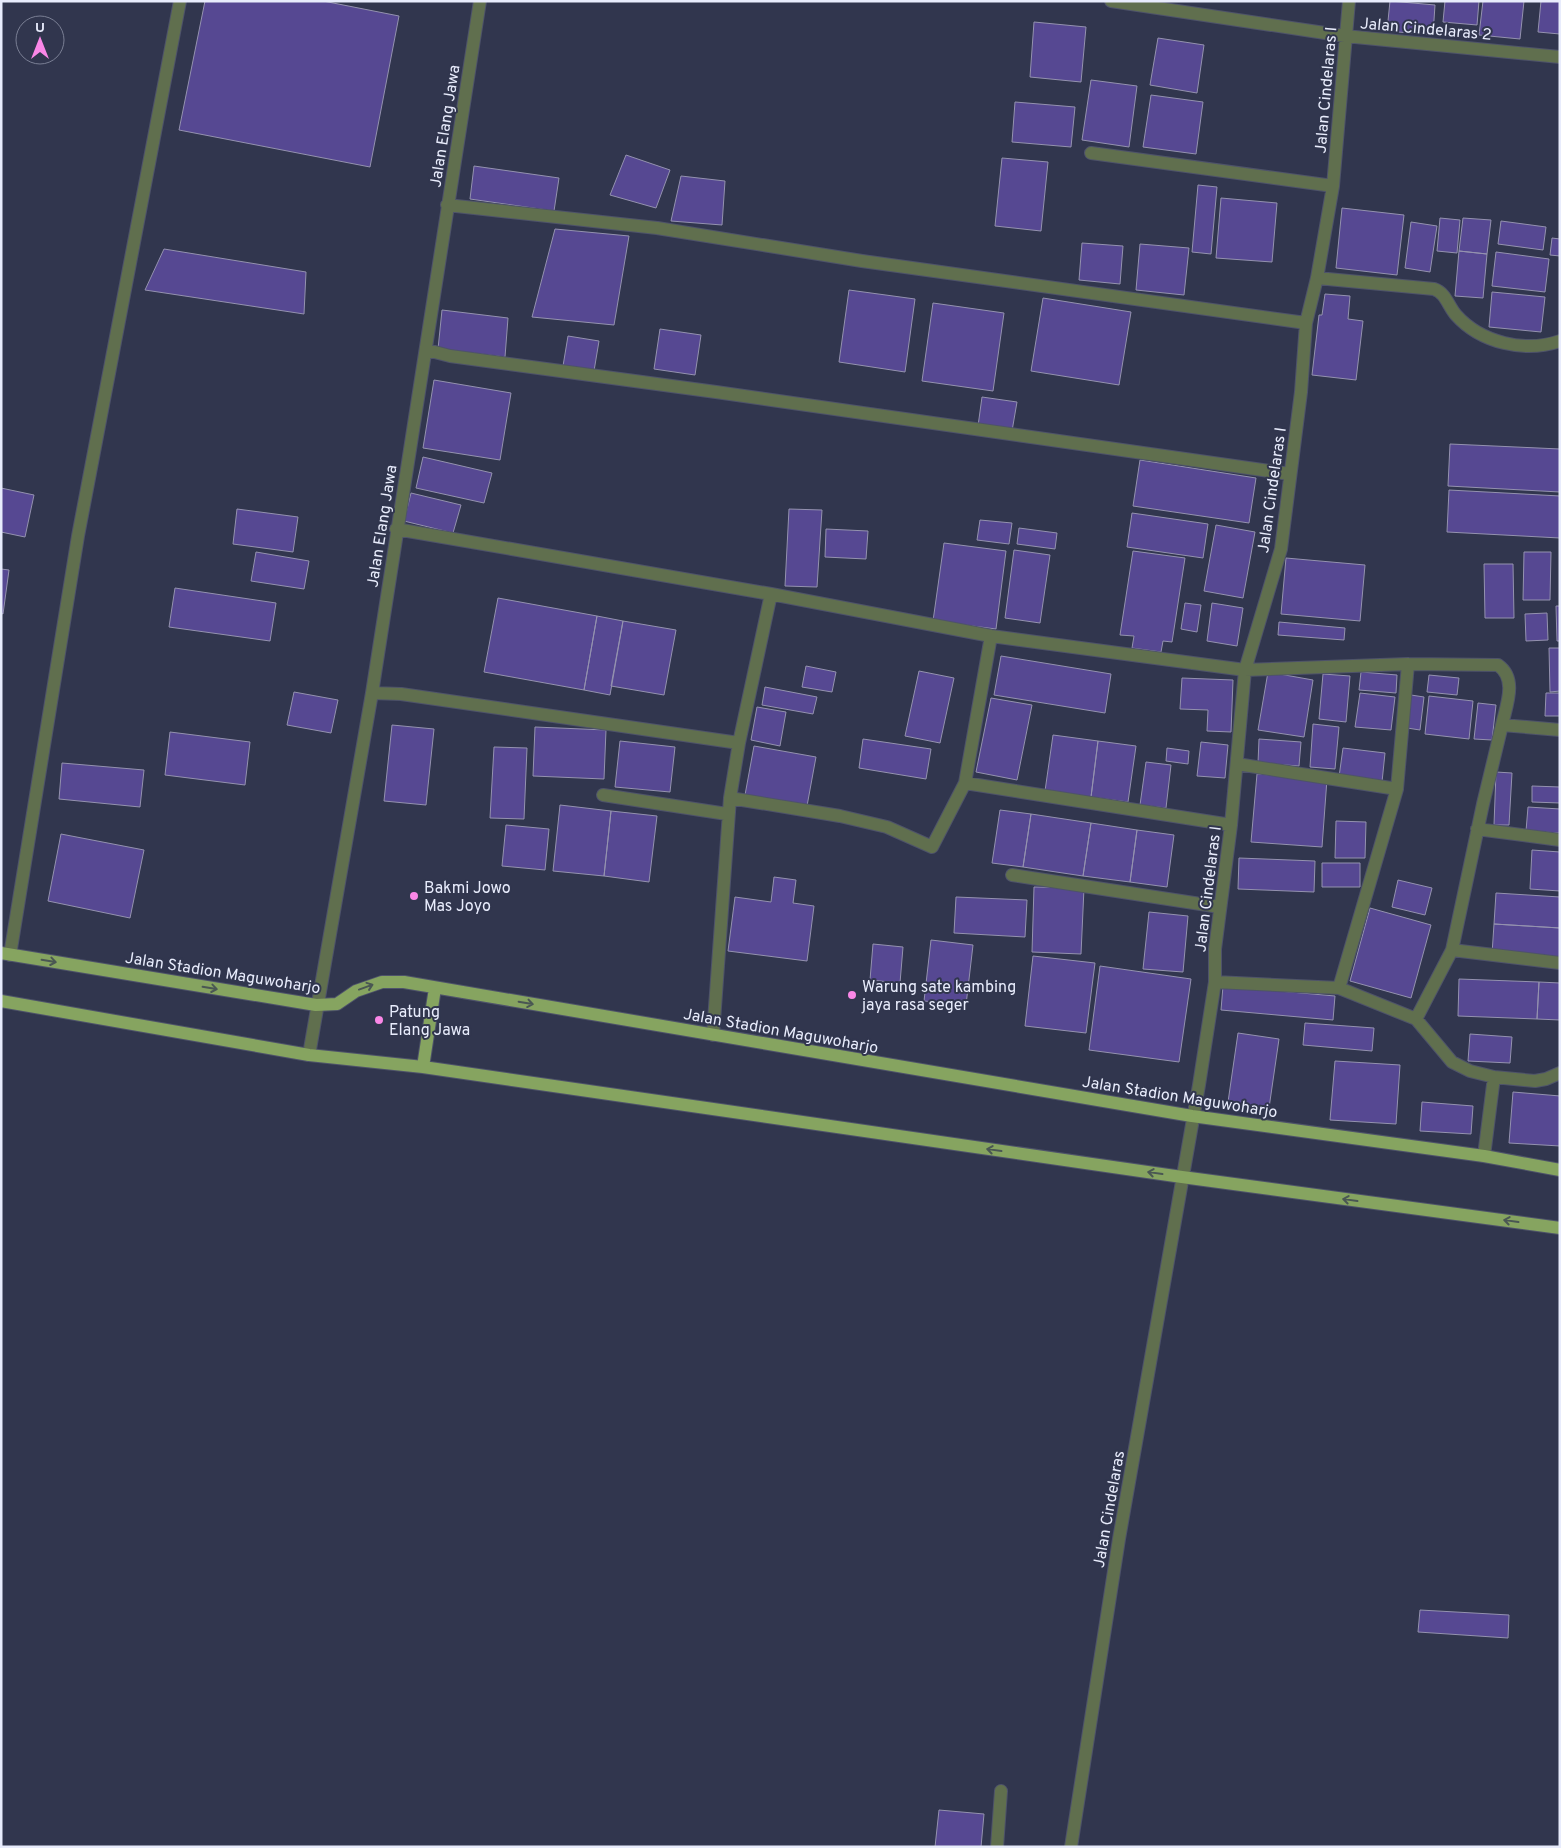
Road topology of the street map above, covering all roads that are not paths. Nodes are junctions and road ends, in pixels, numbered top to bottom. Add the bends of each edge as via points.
1 (180, 1) edge
2 (480, 1) edge
3 (1111, 1) edge
4 (1350, 1) edge
5 (1345, 36) junction
6 (1560, 57) edge
7 (1091, 153) dead end
8 (1333, 186) junction
9 (447, 205) junction
10 (1317, 278) junction
11 (1306, 323) junction
12 (1560, 341) edge
13 (427, 350) junction
14 (1290, 474) junction
15 (396, 529) junction
16 (771, 594) junction
17 (992, 636) junction
18 (1408, 664) junction
19 (1245, 670) junction
20 (372, 693) junction
21 (1502, 725) junction
22 (1560, 730) edge
23 (739, 743) junction
24 (1236, 764) junction
25 (965, 783) junction
26 (1397, 789) junction
27 (603, 795) dead end
28 (730, 798) junction
29 (727, 814) junction
30 (1231, 825) junction
31 (1477, 829) junction
32 (1560, 840) edge
33 (1012, 875) dead end
34 (1220, 907) junction
35 (1452, 950) junction
36 (5, 954) edge
37 (1560, 963) edge
38 (1215, 982) junction
39 (436, 988) junction
40 (1340, 988) junction
41 (1, 1001) edge
42 (316, 1005) junction
43 (1416, 1019) junction
44 (713, 1035) junction
45 (309, 1055) junction
46 (424, 1067) junction
47 (1560, 1073) edge
48 (1494, 1077) junction
49 (1192, 1116) junction
50 (1484, 1156) junction
51 (1560, 1170) edge
52 (1182, 1177) junction
53 (1560, 1228) edge
54 (1001, 1791) dead end
55 (997, 1847) edge
56 (1071, 1847) edge

1 - 36 street via 78,536
2 - 9 street, Jalan Elang Jawa
3 - 5 street, Jalan Cindelaras 2
4 - 5 street, Jalan Cindelaras I
5 - 6 street, Jalan Cindelaras 2
5 - 8 street, Jalan Cindelaras I
7 - 8 street
8 - 10 street, Jalan Cindelaras I
9 - 11 street via 656,228 862,261
9 - 13 street, Jalan Elang Jawa
10 - 11 street, Jalan Cindelaras I
10 - 12 street via 1434,289 1440,291 1455,314 1480,334 1512,344 1547,345
11 - 14 street, Jalan Cindelaras I
13 - 14 street via 450,356
13 - 15 street, Jalan Elang Jawa
14 - 19 street, Jalan Cindelaras I via 1281,549
15 - 16 street
15 - 20 street, Jalan Elang Jawa
16 - 17 street
16 - 23 street
17 - 19 street
17 - 25 street
18 - 19 street
18 - 21 street via 1498,665 1504,670 1509,685
18 - 26 street
19 - 24 street, Jalan Cindelaras I
20 - 23 street via 401,694
20 - 42 street, Jalan Elang Jawa
21 - 22 street
21 - 31 street
23 - 28 street
24 - 26 street
24 - 30 street, Jalan Cindelaras I
25 - 28 street via 932,847 888,827
25 - 30 street
26 - 40 street
27 - 29 street
28 - 29 street
29 - 44 street
30 - 34 street, Jalan Cindelaras I
31 - 32 street
31 - 35 street
33 - 34 street
34 - 38 street, Jalan Cindelaras I
35 - 37 street
35 - 43 street
36 -> 42 main road, Jalan Stadion Maguwoharjo
38 - 40 street
38 - 49 street, Jalan Cindelaras I via 1200,1085
42 -> 39 main road, Jalan Stadion Maguwoharjo via 337,1004 356,991 382,982
39 -> 44 main road, Jalan Stadion Maguwoharjo
39 - 46 main road
40 - 43 street
41 - 45 main road
42 - 45 street, Jalan Elang Jawa
43 - 48 street via 1452,1062
44 - 49 main road, Jalan Stadion Maguwoharjo
45 - 46 main road
52 -> 46 main road
47 - 48 street via 1535,1081
48 - 50 street
49 - 50 main road, Jalan Stadion Maguwoharjo
49 - 52 street, Jalan Cindelaras
50 - 51 main road, Jalan Stadion Maguwoharjo
53 -> 52 main road
52 - 56 street, Jalan Cindelaras via 1119,1539
54 - 55 street

